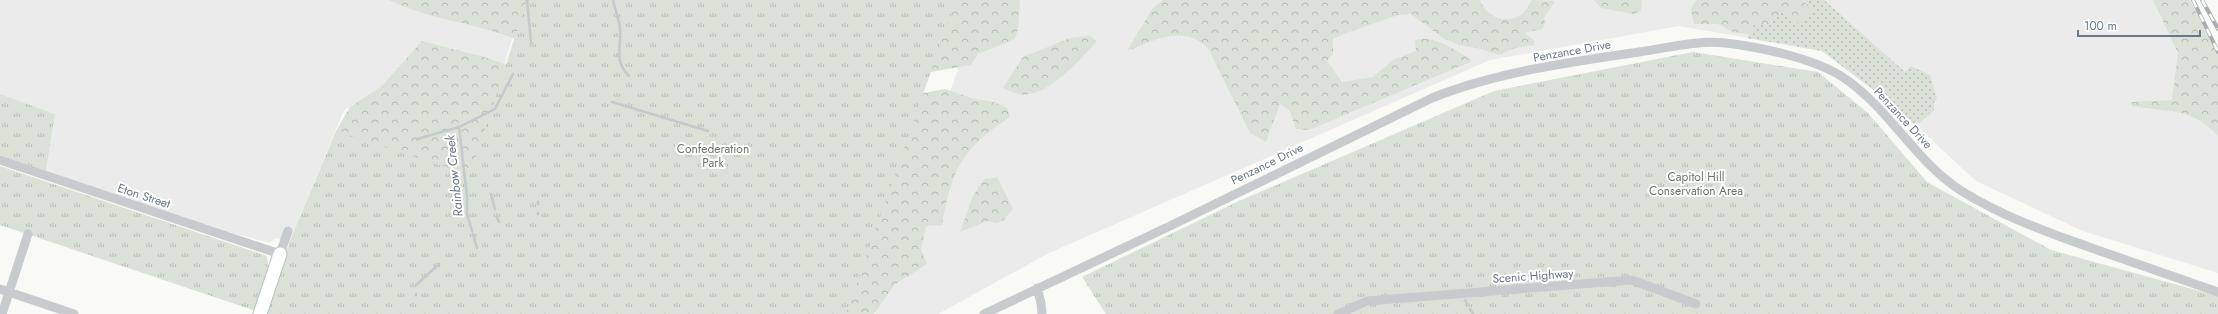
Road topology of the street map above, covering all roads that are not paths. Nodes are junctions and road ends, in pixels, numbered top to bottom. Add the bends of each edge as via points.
1 (0, 160) edge
2 (288, 232) dead end
3 (28, 234) dead end
4 (280, 254) junction
5 (1037, 288) junction
6 (0, 289) edge
7 (9, 292) junction
8 (2218, 292) edge
9 (1696, 304) dead end
10 (2, 314) edge
11 (74, 314) edge
12 (260, 314) edge
13 (984, 314) edge
14 (1042, 314) edge
15 (1338, 314) edge

1 - 4 street, Eton Street
2 - 4 street
3 - 7 street
4 - 12 street
5 - 8 street, Penzance Drive via 1464,85 1584,60 1697,43 1724,43 1802,59 1825,68 1856,86 1940,175 1979,200 2036,226
5 - 13 street, Penzance Drive
5 - 14 street
6 - 7 street
7 - 10 street
7 - 11 street
9 - 15 street, Scenic Highway via 1632,280 1367,301

